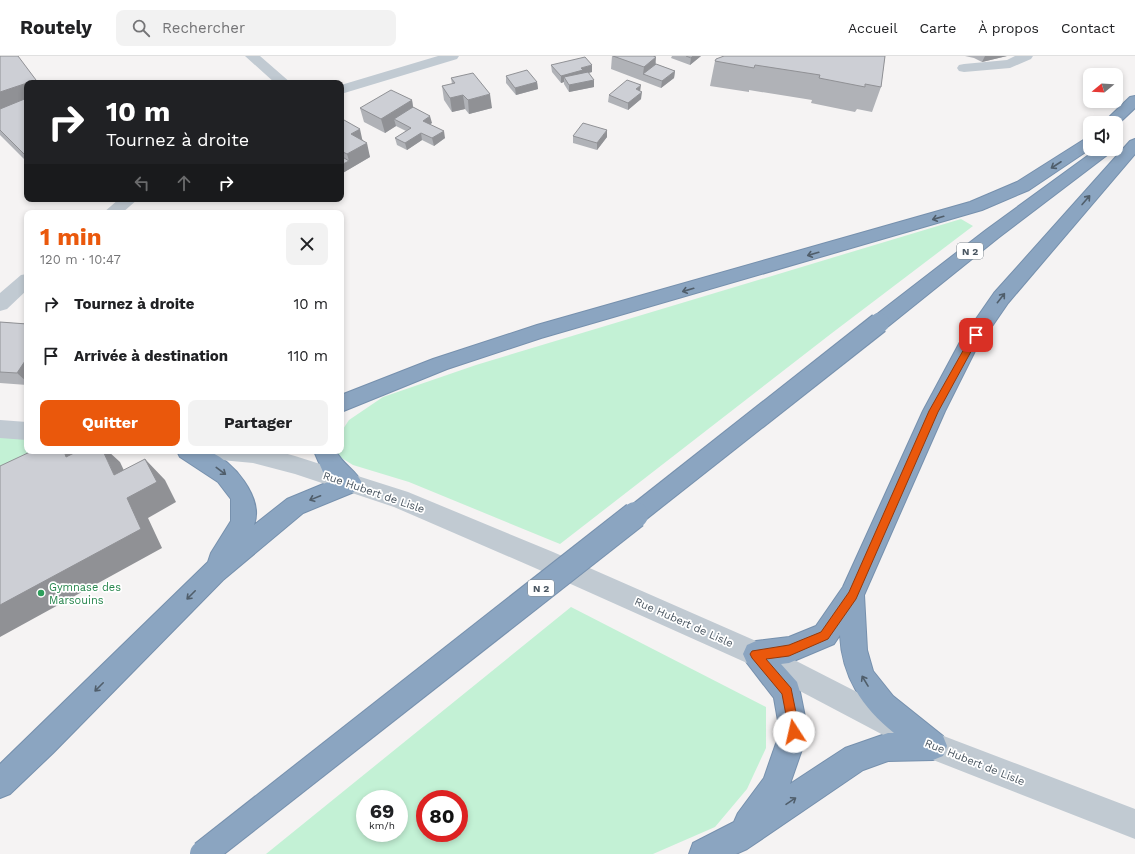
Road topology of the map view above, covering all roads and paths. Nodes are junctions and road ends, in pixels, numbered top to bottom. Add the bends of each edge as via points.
1 (252, 56) edge
2 (452, 56) edge
3 (1026, 56) edge
4 (964, 68) dead end
5 (280, 80) edge
6 (344, 89) edge
7 (1135, 100) edge
8 (1118, 116) edge
9 (1135, 129) edge
10 (1123, 137) edge
11 (1135, 144) edge
12 (1083, 147) edge
13 (1083, 152) edge
14 (1097, 156) edge
15 (1063, 181) junction
16 (126, 202) edge
17 (115, 210) edge
18 (24, 283) edge
19 (0, 304) edge
20 (344, 404) edge
21 (0, 429) edge
22 (24, 431) edge
23 (193, 454) edge
24 (252, 454) edge
25 (326, 454) edge
26 (351, 483) junction
27 (214, 572) junction
28 (852, 595) junction
29 (756, 654) junction
30 (933, 746) junction
31 (0, 784) edge
32 (1135, 824) edge
33 (736, 838) junction
34 (203, 854) edge
35 (704, 854) edge

1 - 5 street
2 - 6 street
3 - 4 street via 1010,64
7 - 8 highway
9 - 10 highway
28 -> 11 highway via 934,411 967,347 1001,298
12 -> 20 highway via 1023,186 976,206 537,332 440,364
13 - 15 highway
14 - 15 highway, N 2
15 - 34 highway, N 2, bridge via 992,234
16 - 17 street
18 - 19 street
21 - 22 street
23 -> 27 highway via 226,475 242,496 243,523
24 - 26 street, Rue Hubert de Lisle
25 - 26 highway via 332,465
26 -> 27 highway via 296,506
26 - 29 street, Rue Hubert de Lisle via 400,499 501,541
27 -> 31 highway
28 - 29 highway via 825,635 789,650
30 -> 28 highway via 878,701 862,678 854,652
29 - 30 street, Rue Hubert de Lisle
29 - 33 highway via 787,692 794,732 775,787
30 - 32 street, Rue Hubert de Lisle
33 -> 30 highway via 855,758 888,747
33 - 35 highway

